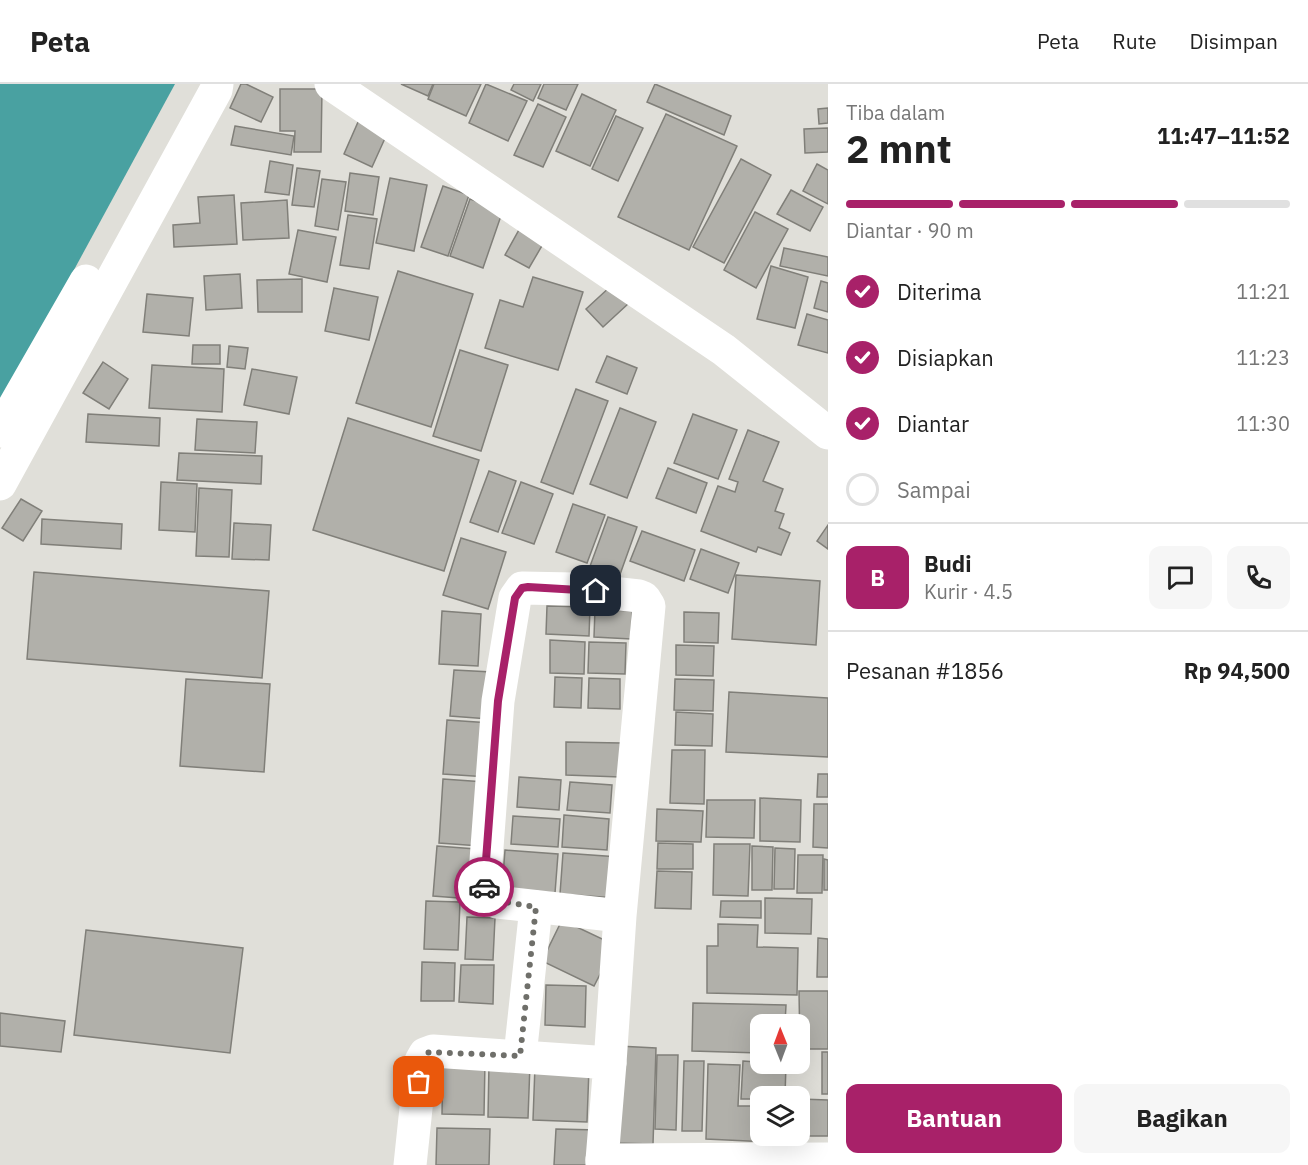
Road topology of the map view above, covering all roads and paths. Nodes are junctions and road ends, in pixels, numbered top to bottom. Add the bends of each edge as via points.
1 (199, 84) edge
2 (217, 84) edge
3 (331, 84) edge
4 (0, 431) edge
5 (828, 434) edge
6 (0, 484) edge
7 (536, 907) junction
8 (620, 916) junction
9 (520, 1056) junction
10 (610, 1063) junction
11 (828, 1159) edge
12 (602, 1163) edge
13 (410, 1165) edge

1 - 4 street
2 - 6 street
3 - 5 street via 724,350
7 - 8 street
7 - 8 street via 492,900 484,887 498,701 515,598 522,588 528,587 574,589 639,596 647,602 649,614
7 - 9 street
8 - 10 street
9 - 10 street
9 - 13 street via 433,1051 425,1054 421,1061
10 - 12 street
11 - 12 street

